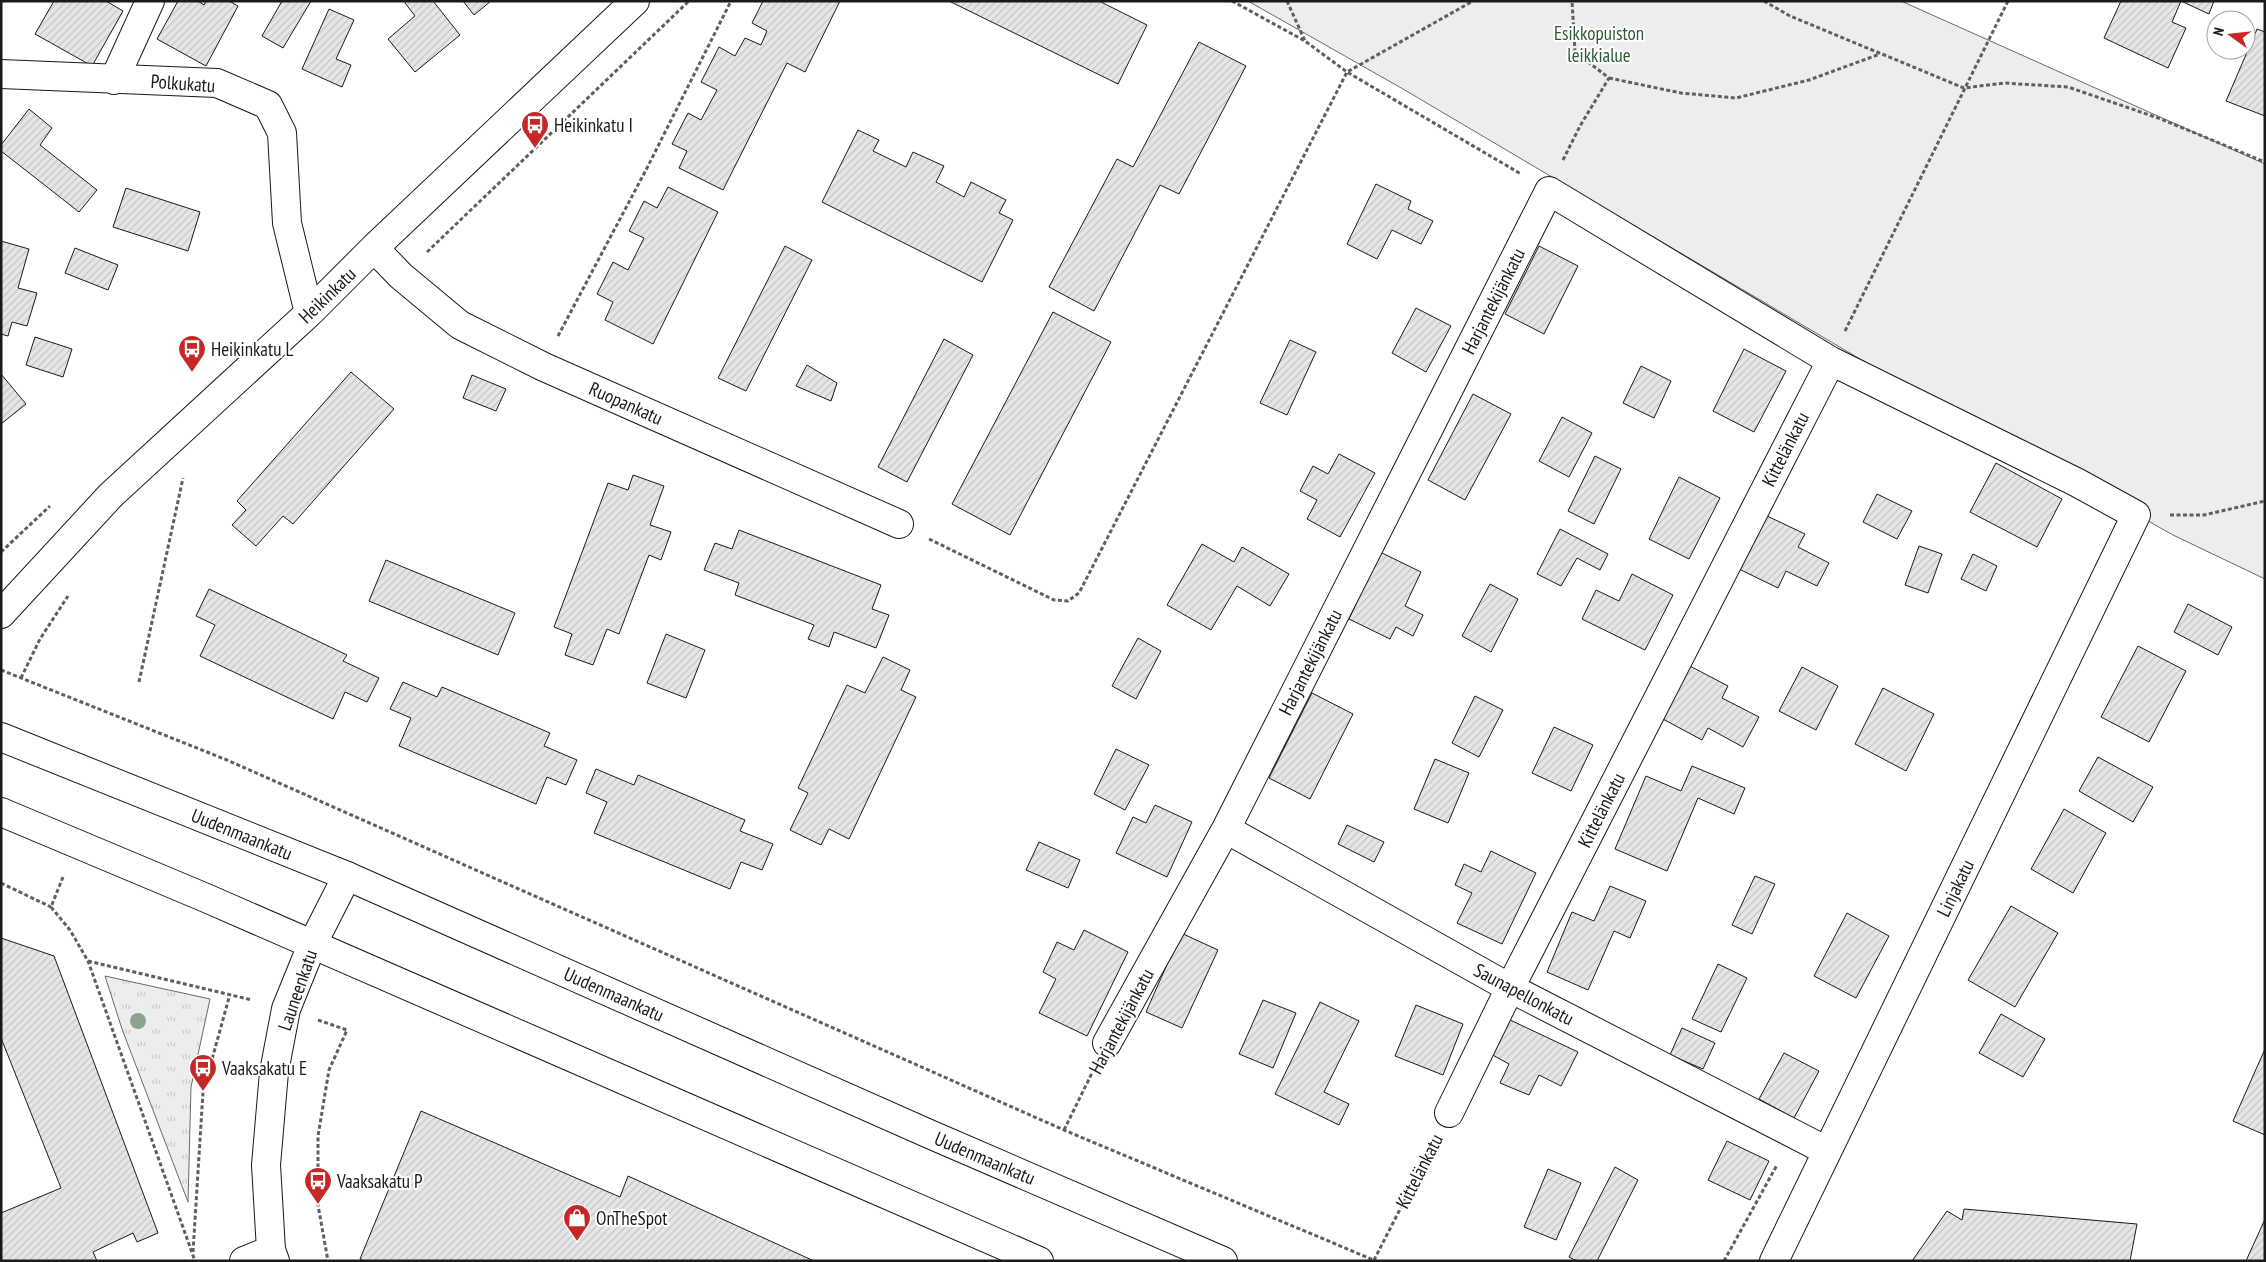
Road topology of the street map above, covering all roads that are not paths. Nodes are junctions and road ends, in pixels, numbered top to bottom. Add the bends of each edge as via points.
1 (150, 1) edge
2 (635, 1) edge
3 (1, 74) edge
4 (114, 80) junction
5 (374, 248) junction
6 (309, 313) junction
7 (1831, 360) junction
8 (899, 524) road end
9 (1, 614) edge
10 (1, 737) edge
11 (1, 812) edge
12 (1226, 829) junction
13 (347, 876) junction
14 (312, 945) junction
15 (1510, 988) junction
16 (1107, 1043) road end
17 (1449, 1113) road end
18 (1827, 1151) junction
19 (273, 1255) edge
20 (244, 1261) edge
21 (1039, 1261) edge
22 (1224, 1261) edge
23 (1774, 1261) edge

1 - 4 street
2 - 5 street, Heikinkatu
3 - 4 street, Polkukatu via 86,76
4 - 6 street, Polkukatu via 217,83 268,105 282,133 287,223
5 - 6 street, Heikinkatu
5 - 8 street, Ruopankatu via 401,276 460,325 544,367
6 - 9 street, Heikinkatu via 111,495
7 - 12 street, Harjantekijänkatu via 1549,190
7 - 15 street, Kittelänkatu
7 - 18 street, Linjakatu via 2136,515
10 - 13 street, Uudenmaankatu
11 - 14 street
12 - 15 street, Saunapellonkatu
12 - 16 street, Harjantekijänkatu
13 - 14 street, Launeenkatu
13 - 22 street, Uudenmaankatu
14 - 19 street, Launeenkatu via 286,1009 274,1072 266,1165
14 - 21 street
15 - 17 street, Kittelänkatu
15 - 18 street, Saunapellonkatu
18 - 23 street, Linjakatu
19 - 20 street

